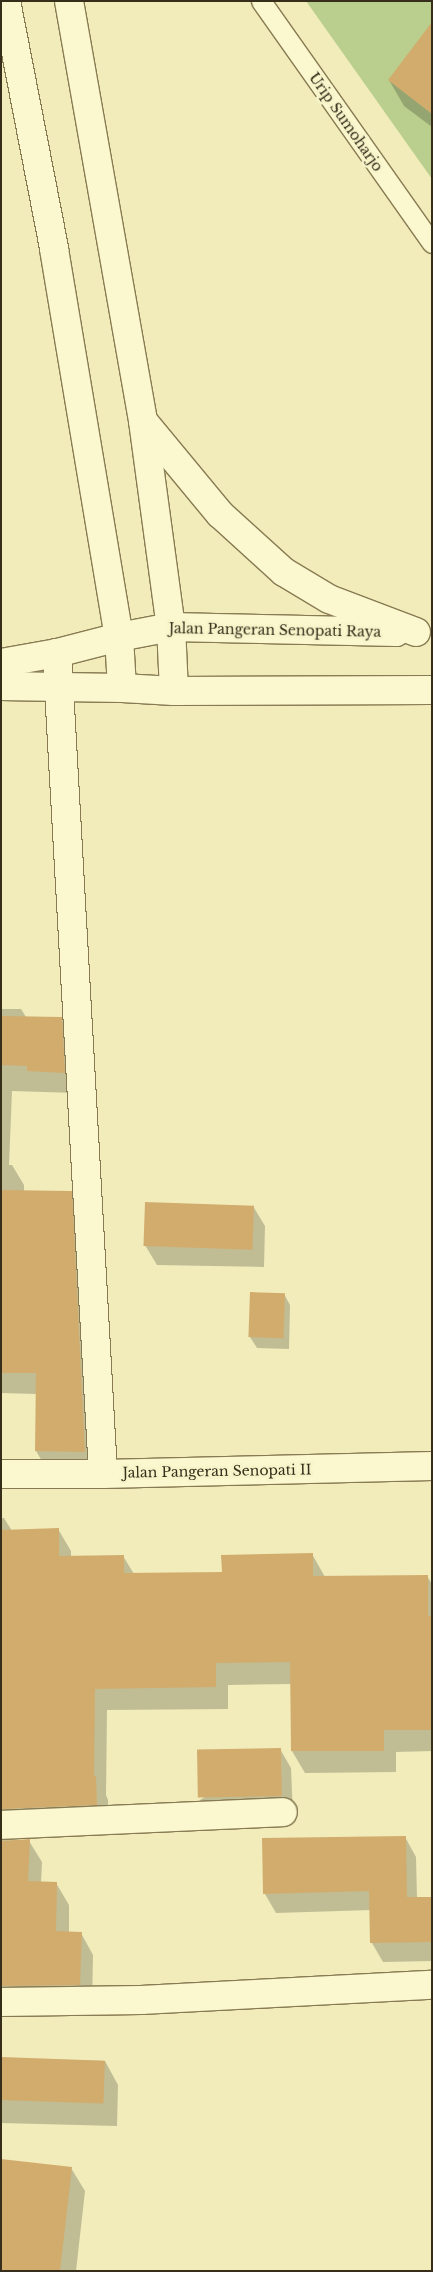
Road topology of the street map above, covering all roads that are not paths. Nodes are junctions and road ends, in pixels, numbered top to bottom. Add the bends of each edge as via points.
1 (6, 1) edge
2 (69, 1) edge
3 (261, 1) edge
4 (432, 243) edge
5 (143, 421) junction
6 (171, 627) junction
7 (424, 632) edge
8 (119, 637) junction
9 (57, 653) junction
10 (1, 663) edge
11 (1, 686) edge
12 (59, 686) junction
13 (122, 688) junction
14 (432, 690) edge
15 (174, 691) junction
16 (432, 1466) edge
17 (1, 1474) edge
18 (103, 1474) junction
19 (284, 1812) dead end
20 (1, 1825) edge
21 (432, 1985) edge
22 (1, 2002) edge

1 - 8 main road via 54,249
2 - 5 main road
3 - 4 lane, Urip Sumoharjo
5 - 6 main road
5 - 7 main road via 220,514 284,572 329,599
6 - 7 main road, Jalan Pangeran Senopati Raya
6 - 8 main road, Jalan Pangeran Senopati Raya
6 - 15 main road
8 - 9 main road, Jalan Pangeran Senopati Raya
8 - 13 main road
9 - 10 main road, Jalan Pangeran Senopati Raya
9 - 12 main road
11 - 12 main road
12 - 13 main road
12 - 18 main road
13 - 15 main road
14 - 15 main road
16 - 18 main road, Jalan Pangeran Senopati II
17 - 18 main road, Jalan Pangeran Senopati II
19 - 20 main road
21 - 22 main road via 141,2000

